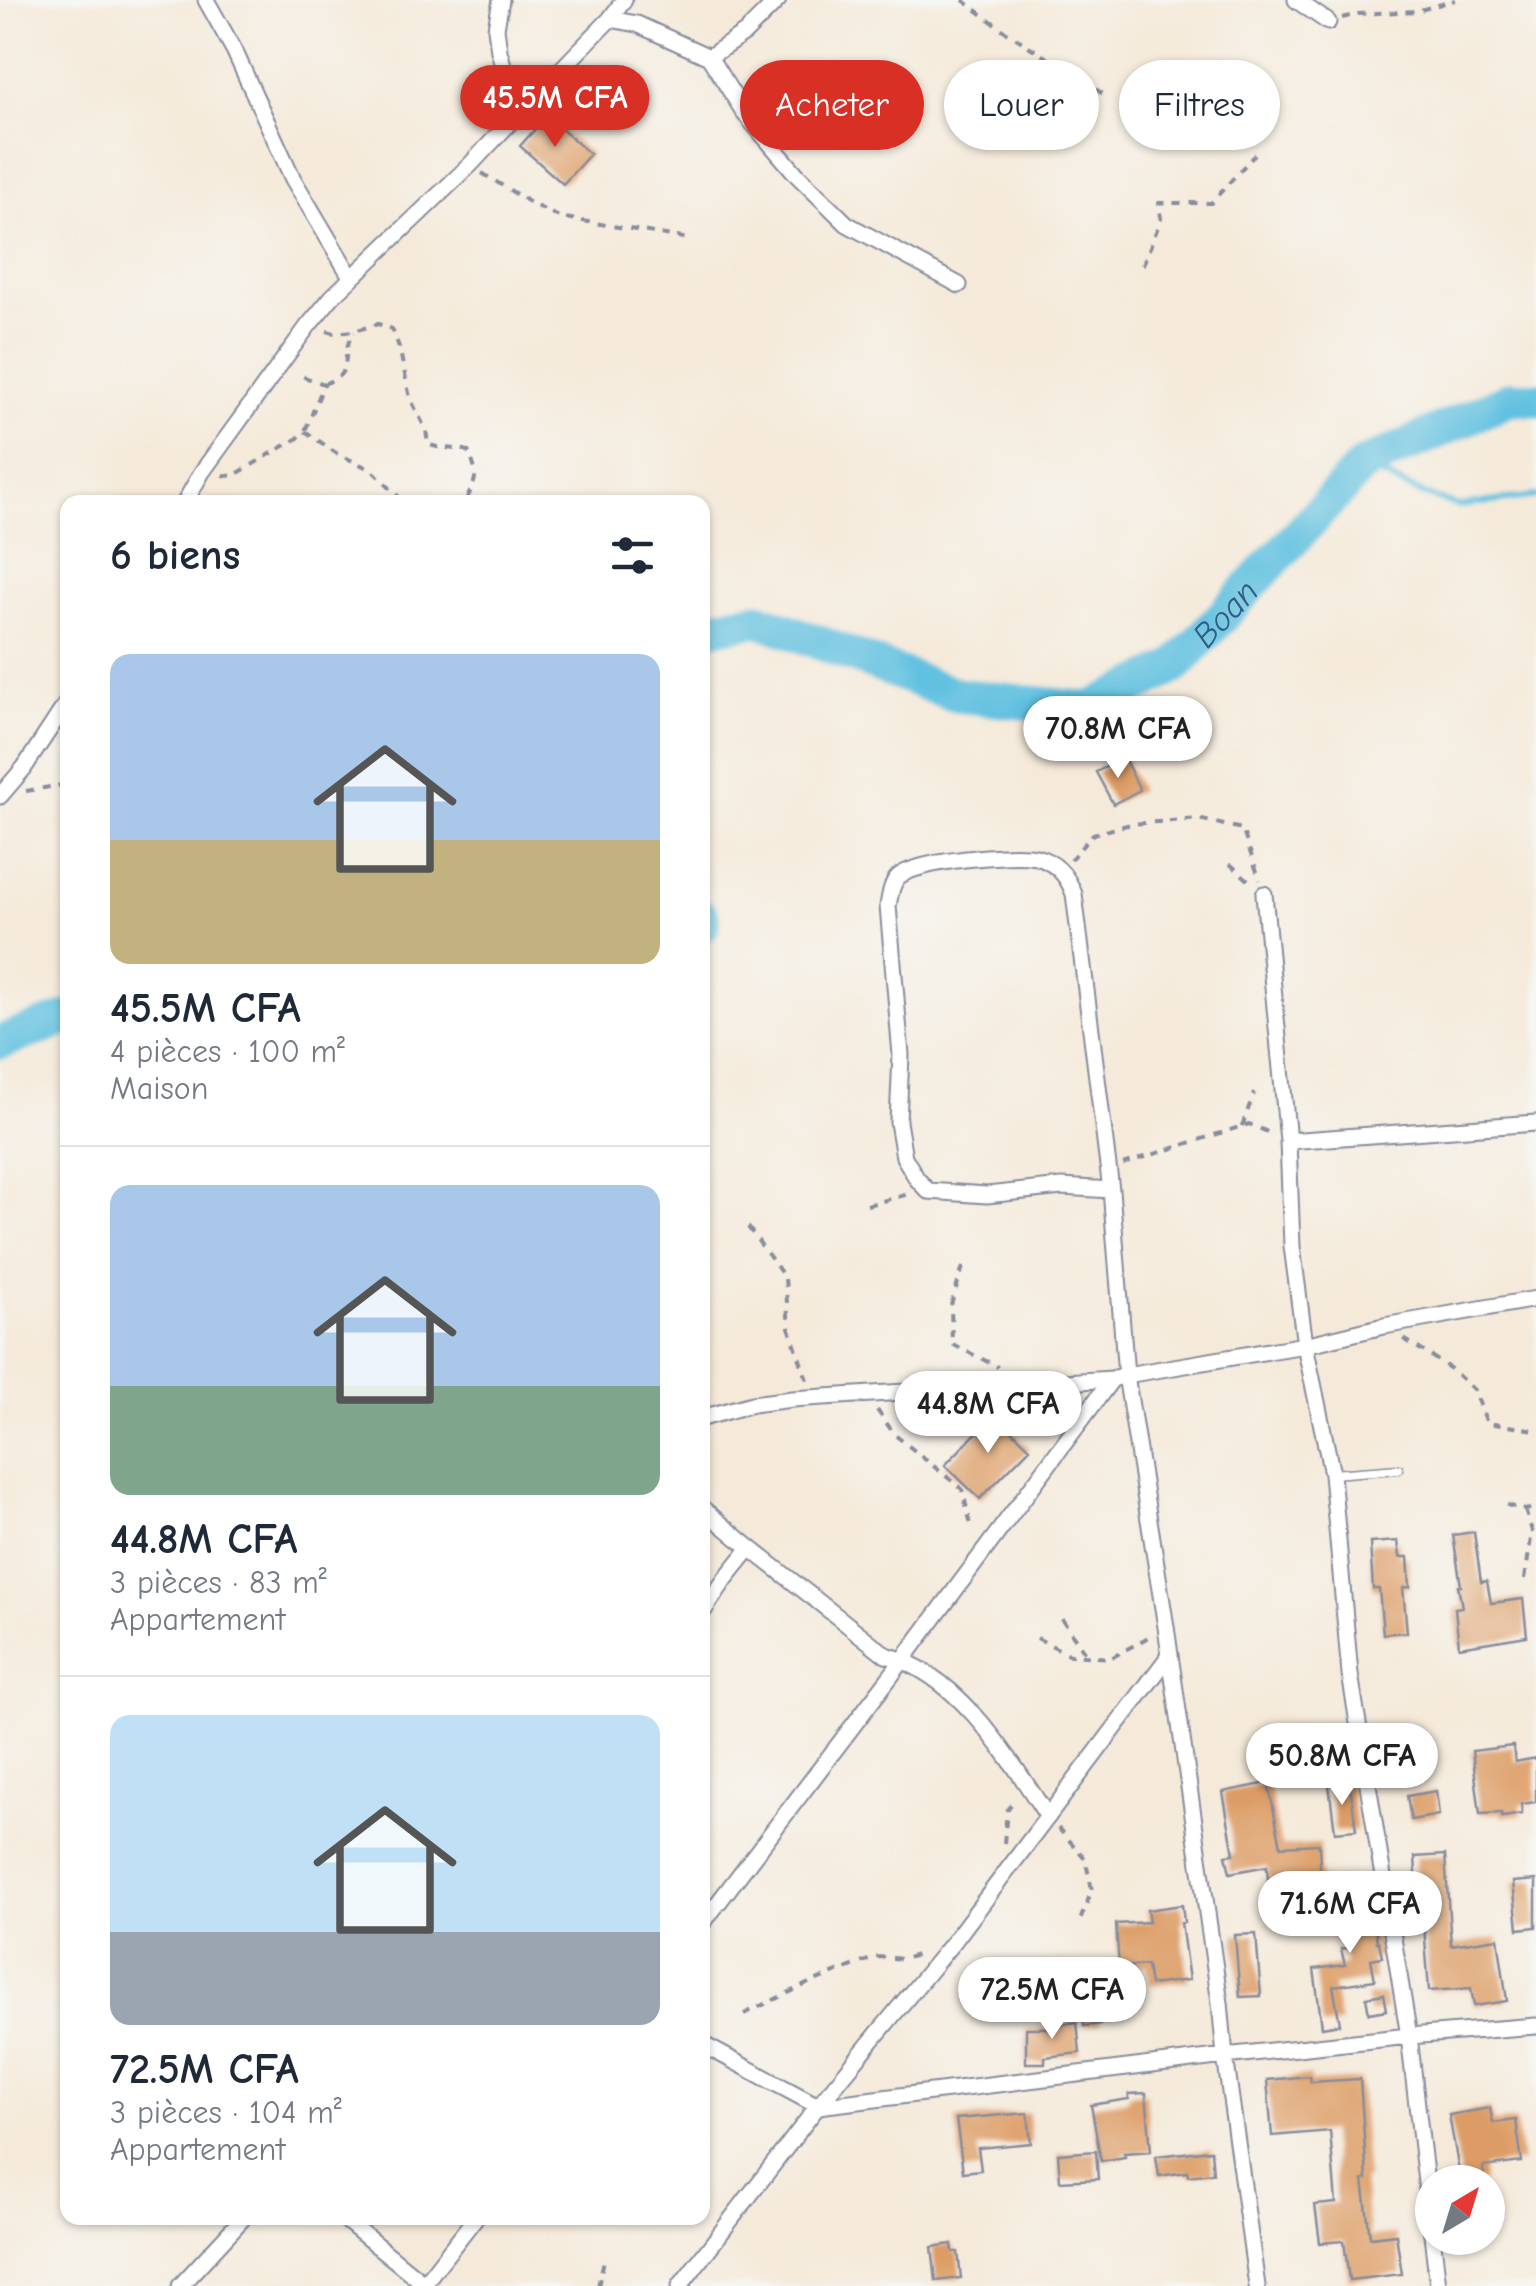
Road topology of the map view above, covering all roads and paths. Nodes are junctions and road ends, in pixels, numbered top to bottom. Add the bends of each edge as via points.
1 (206, 0) edge
2 (501, 0) edge
3 (624, 0) edge
4 (778, 0) edge
5 (962, 0) edge
6 (1296, 0) edge
7 (1454, 0) edge
8 (610, 19) junction
9 (1328, 22) joint
10 (709, 56) junction
11 (1108, 96) dead end
12 (518, 115) junction
13 (1255, 154) dead end
14 (470, 165) junction
15 (688, 240) dead end
16 (1143, 265) dead end
17 (351, 277) junction
18 (959, 285) dead end
19 (308, 326) junction
20 (354, 331) junction
21 (277, 368) junction
22 (324, 384) junction
23 (305, 430) junction
24 (202, 472) junction
25 (189, 495) edge
26 (397, 495) edge
27 (468, 495) edge
28 (60, 712) edge
29 (60, 785) edge
30 (1, 796) edge
31 (1230, 864) dead end
32 (1060, 870) junction
33 (1264, 894) junction
34 (1254, 1093) dead end
35 (1536, 1123) edge
36 (1242, 1126) junction
37 (1288, 1141) junction
38 (1108, 1168) junction
39 (1110, 1190) junction
40 (928, 1191) junction
41 (867, 1205) dead end
42 (748, 1227) dead end
43 (963, 1267) dead end
44 (1536, 1298) edge
45 (1384, 1326) junction
46 (1305, 1345) junction
47 (1000, 1368) dead end
48 (1119, 1377) junction
49 (866, 1394) junction
50 (813, 1397) junction
51 (710, 1416) edge
52 (1536, 1430) edge
53 (1398, 1469) dead end
54 (1332, 1474) junction
55 (1507, 1505) dead end
56 (1536, 1508) edge
57 (1525, 1510) junction
58 (710, 1515) edge
59 (971, 1526) dead end
60 (1534, 1534) edge
61 (750, 1548) junction
62 (1525, 1579) dead end
63 (710, 1601) edge
64 (1062, 1619) dead end
65 (1166, 1627) junction
66 (1037, 1638) dead end
67 (1087, 1656) junction
68 (1170, 1656) junction
69 (903, 1660) junction
70 (1026, 1785) junction
71 (1048, 1817) junction
72 (1004, 1875) junction
73 (710, 1913) edge
74 (1078, 1926) dead end
75 (921, 1953) dead end
76 (744, 2014) dead end
77 (1536, 2026) edge
78 (1408, 2036) junction
79 (710, 2048) edge
80 (1224, 2056) junction
81 (818, 2106) junction
82 (237, 2225) edge
83 (352, 2225) edge
84 (470, 2225) edge
85 (605, 2256) dead end
86 (424, 2285) edge
87 (180, 2286) edge
88 (598, 2286) edge
89 (680, 2286) edge
90 (1257, 2286) edge
91 (1438, 2286) edge

1 - 17 street via 294,179
2 - 12 street via 497,40
3 - 8 street
4 - 10 street
5 - 11 path
6 - 9 street
7 - 9 path
8 - 10 street
8 - 12 street
10 - 18 street via 746,114 848,224
12 - 14 street
13 - 16 path via 1211,203 1159,202 1162,220
14 - 15 path via 560,217
14 - 17 street
17 - 19 street
19 - 20 path
19 - 21 street
20 - 22 path via 340,375
20 - 27 path via 378,324 392,329 428,444 468,451 476,481
21 - 22 path
21 - 24 street
22 - 23 path
23 - 24 path via 233,476
23 - 26 path via 372,470
24 - 25 street
28 - 30 street
29 - 30 path
31 - 33 path
32 - 33 path via 1093,834 1198,819 1242,829
32 - 38 street via 1074,894
32 - 40 street via 1036,857 1002,856 917,866 891,888 901,1055 898,1122 904,1157
33 - 37 street
34 - 36 path
35 - 37 street
36 - 37 path
36 - 38 path
37 - 46 street
38 - 39 street
39 - 40 street
39 - 48 street
40 - 41 path
42 - 50 path via 784,1278 789,1327
43 - 47 path via 951,1305 952,1344
44 - 45 street
45 - 46 street
45 - 52 path via 1452,1369 1474,1390 1488,1423
46 - 48 street
46 - 54 street
48 - 49 street
48 - 65 street
48 - 69 street
49 - 50 street
49 - 59 path via 895,1435 962,1489
50 - 51 street
53 - 54 lane
54 - 78 street via 1350,1674
55 - 57 path
56 - 57 path
57 - 60 path
58 - 61 street
60 - 62 path
61 - 63 street
61 - 69 street via 886,1656
64 - 67 path
65 - 67 path via 1112,1658
65 - 68 street
66 - 67 path
68 - 71 street
68 - 80 street
69 - 70 street via 946,1688 1000,1744
69 - 73 street
70 - 71 street
70 - 72 path via 1007,1810
71 - 72 street
71 - 74 path via 1085,1858 1092,1890
72 - 81 street
75 - 76 path via 876,1957
77 - 78 street
78 - 80 street
78 - 91 street
79 - 81 street
80 - 81 street
80 - 90 street
81 - 89 street
82 - 87 street
83 - 86 street
84 - 86 street
85 - 88 path

